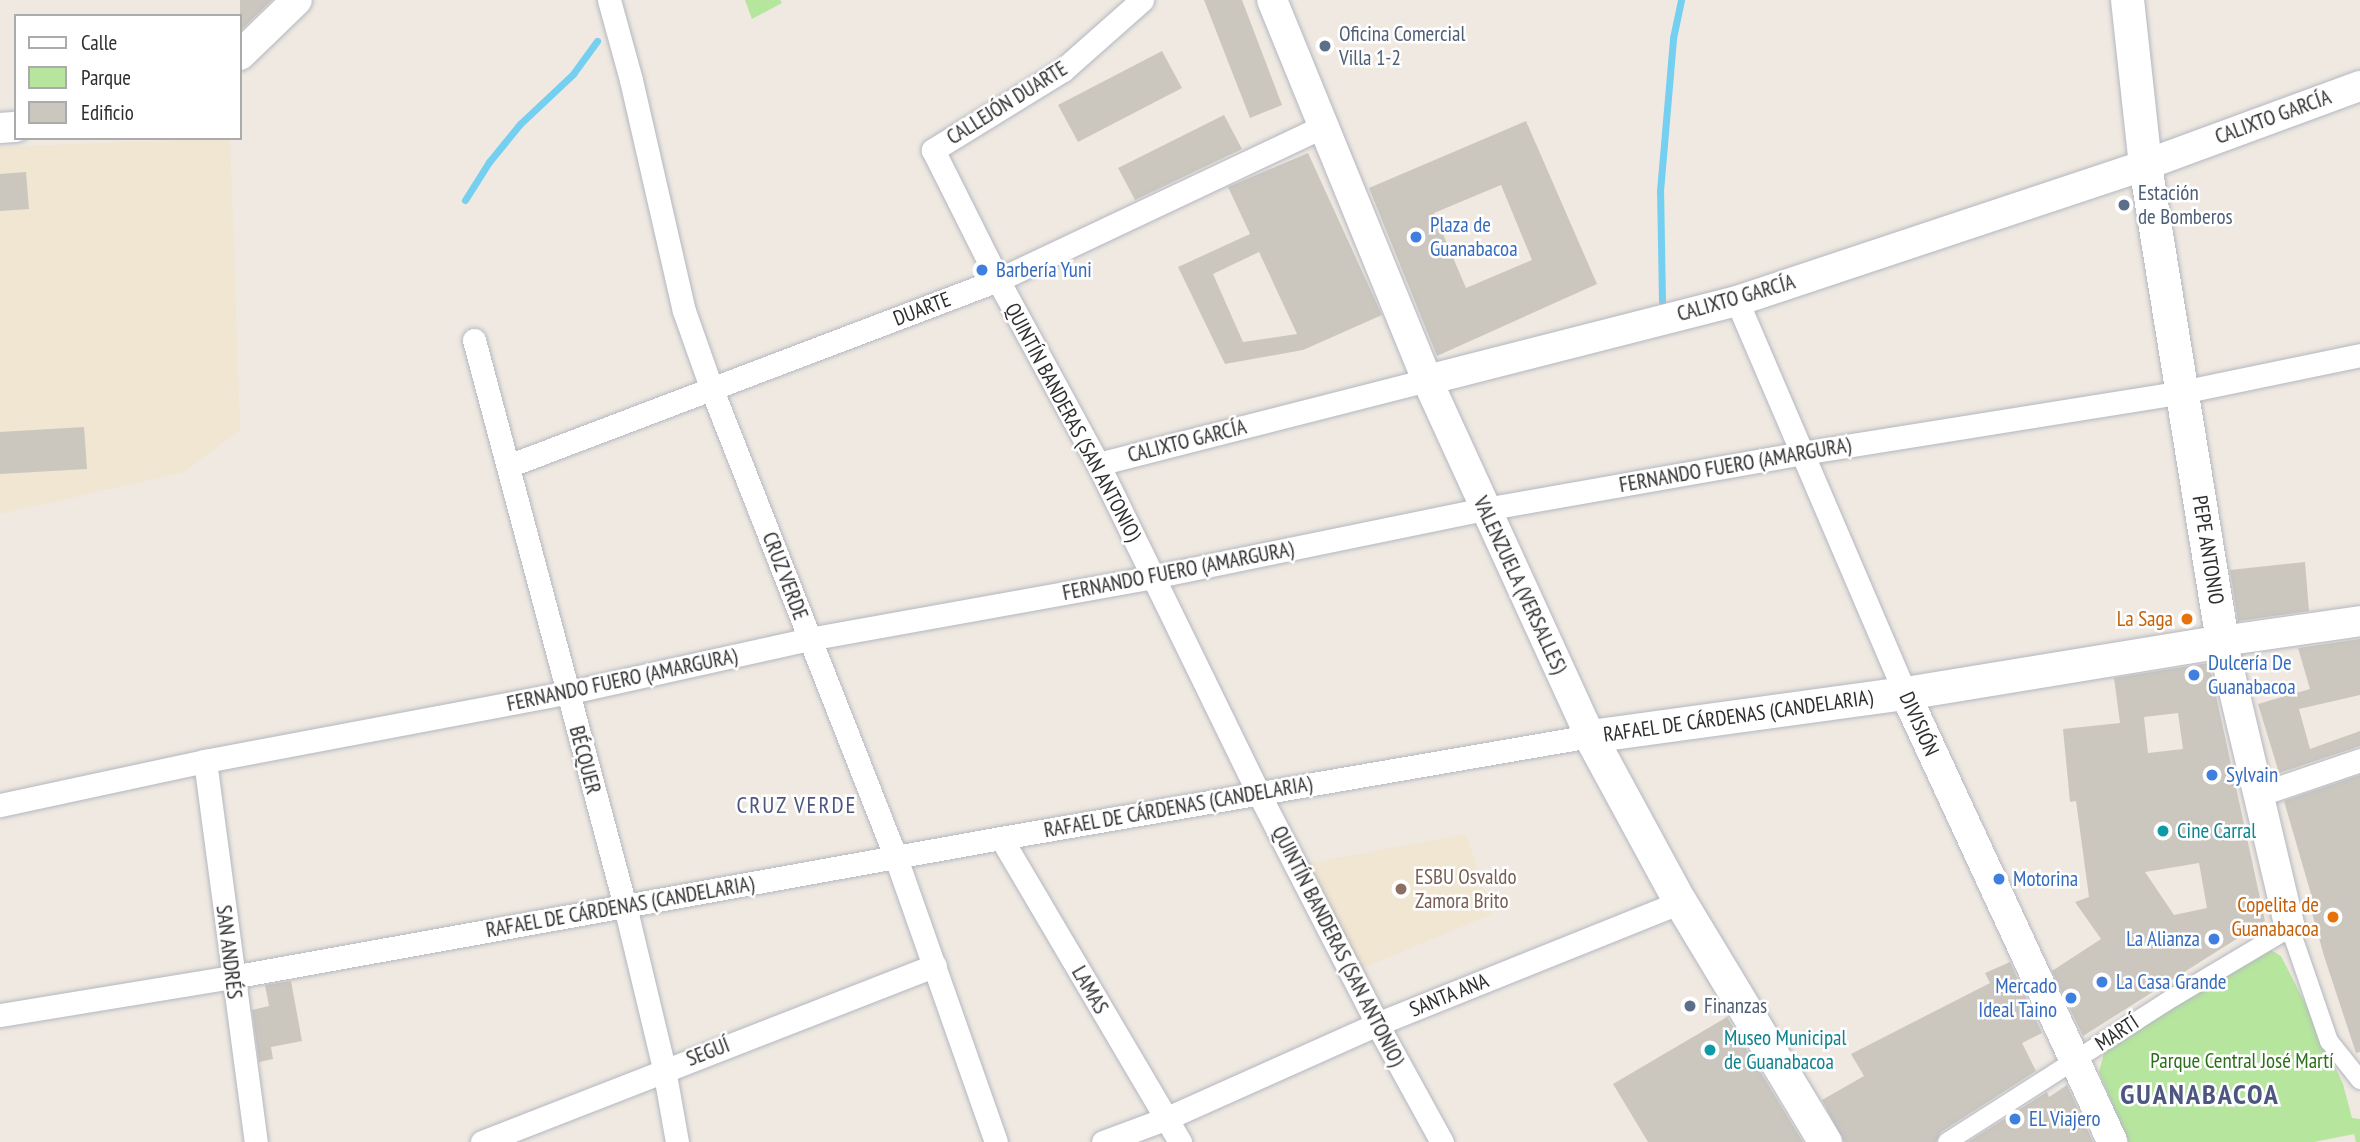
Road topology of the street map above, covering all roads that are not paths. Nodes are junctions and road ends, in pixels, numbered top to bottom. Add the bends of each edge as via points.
1 (297, 0) edge
2 (609, 0) edge
3 (1143, 0) edge
4 (1272, 0) edge
5 (2127, 0) edge
6 (242, 53) edge
7 (2360, 86) edge
8 (1324, 126) junction
9 (933, 150) joint
10 (2146, 164) junction
11 (998, 280) junction
12 (1737, 301) junction
13 (474, 340) dead end
14 (2360, 355) edge
15 (1427, 380) junction
16 (712, 390) junction
17 (2182, 392) junction
18 (1802, 453) junction
19 (1098, 464) junction
20 (508, 466) junction
21 (1485, 509) junction
22 (1153, 577) junction
23 (2360, 621) edge
24 (809, 639) junction
25 (2222, 641) junction
26 (566, 693) junction
27 (1905, 693) junction
28 (1590, 736) junction
29 (2360, 760) edge
30 (205, 761) junction
31 (1258, 792) junction
32 (2259, 794) junction
33 (0, 805) edge
34 (1001, 838) junction
35 (896, 858) junction
36 (1680, 902) junction
37 (625, 906) junction
38 (2290, 928) junction
39 (935, 964) junction
40 (232, 977) junction
41 (0, 1015) edge
42 (1377, 1024) junction
43 (2353, 1060) edge
44 (2073, 1062) junction
45 (664, 1069) junction
46 (2360, 1080) edge
47 (1165, 1119) junction
48 (256, 1142) edge
49 (482, 1142) edge
50 (677, 1142) edge
51 (996, 1142) edge
52 (1103, 1142) edge
53 (1180, 1142) edge
54 (1442, 1142) edge
55 (1825, 1142) edge
56 (1947, 1142) edge
57 (2112, 1142) edge

1 - 6 street
2 - 16 street, CRUZ VERDE via 684,311
3 - 9 street, CALLEJÓN DUARTE via 1063,70
4 - 8 street, VALENZUELA (VERSALLES)
5 - 10 main road, PEPE ANTONIO
7 - 10 street, CALIXTO GARCÍA
8 - 11 street, DUARTE
8 - 15 street, VALENZUELA (VERSALLES)
9 - 11 street, QUINTÍN BANDERAS (SAN ANTONIO)
10 - 12 street, CALIXTO GARCÍA
10 - 17 main road, PEPE ANTONIO
11 - 16 street, DUARTE
11 - 19 street, QUINTÍN BANDERAS (SAN ANTONIO)
12 - 15 street, CALIXTO GARCÍA
12 - 18 street, DIVISIÓN
13 - 20 street, BÉCQUER
14 - 17 street, FERNANDO FUERO (AMARGURA)
15 - 19 street, CALIXTO GARCÍA
15 - 21 street, VALENZUELA (VERSALLES)
16 - 20 street, DUARTE
16 - 24 street, CRUZ VERDE
17 - 18 street, FERNANDO FUERO (AMARGURA)
17 - 25 main road, PEPE ANTONIO
18 - 21 street, FERNANDO FUERO (AMARGURA)
18 - 27 street, DIVISIÓN
19 - 22 street, QUINTÍN BANDERAS (SAN ANTONIO)
20 - 26 street, BÉCQUER
21 - 22 street, FERNANDO FUERO (AMARGURA)
21 - 28 street, VALENZUELA (VERSALLES)
22 - 24 street, FERNANDO FUERO (AMARGURA)
22 - 31 street, QUINTÍN BANDERAS (SAN ANTONIO)
23 - 25 street, RAFAEL DE CÁRDENAS (CANDELARIA)
24 - 26 street, FERNANDO FUERO (AMARGURA)
24 - 35 street, CRUZ VERDE
25 - 27 main road, RAFAEL DE CÁRDENAS (CANDELARIA)
25 - 32 street, PEPE ANTONIO
26 - 30 street, FERNANDO FUERO (AMARGURA)
26 - 37 street, BÉCQUER
27 - 28 main road, RAFAEL DE CÁRDENAS (CANDELARIA)
27 - 44 street, DIVISIÓN
28 - 31 street, RAFAEL DE CÁRDENAS (CANDELARIA)
28 - 36 main road, VALENZUELA (VERSALLES)
29 - 32 street
30 - 33 street, FERNANDO FUERO (AMARGURA)
30 - 40 street, SAN ANDRÉS
31 - 34 street, RAFAEL DE CÁRDENAS (CANDELARIA)
31 - 42 street, QUINTÍN BANDERAS (SAN ANTONIO)
32 - 38 street, PEPE ANTONIO
34 - 35 street, RAFAEL DE CÁRDENAS (CANDELARIA)
34 - 47 street, LAMAS
35 - 37 street, RAFAEL DE CÁRDENAS (CANDELARIA)
35 - 39 street, CRUZ VERDE
36 - 42 street, SANTA ANA
36 - 55 main road, VALENZUELA (VERSALLES)
37 - 40 street, RAFAEL DE CÁRDENAS (CANDELARIA)
37 - 45 street, BÉCQUER
38 - 43 street, PEPE ANTONIO via 2329,1041
38 - 44 street, MARTÍ
39 - 45 street, SEGUÍ
39 - 51 street, CRUZ VERDE
40 - 41 street, RAFAEL DE CÁRDENAS (CANDELARIA)
40 - 48 street, SAN ANDRÉS
42 - 47 street, SANTA ANA
42 - 54 street, QUINTÍN BANDERAS (SAN ANTONIO)
43 - 46 street, PEPE ANTONIO
44 - 56 street, MARTÍ
44 - 57 street, DIVISIÓN
45 - 49 street, SEGUÍ
45 - 50 street, BÉCQUER
47 - 52 street, SANTA ANA
47 - 53 street, LAMAS

